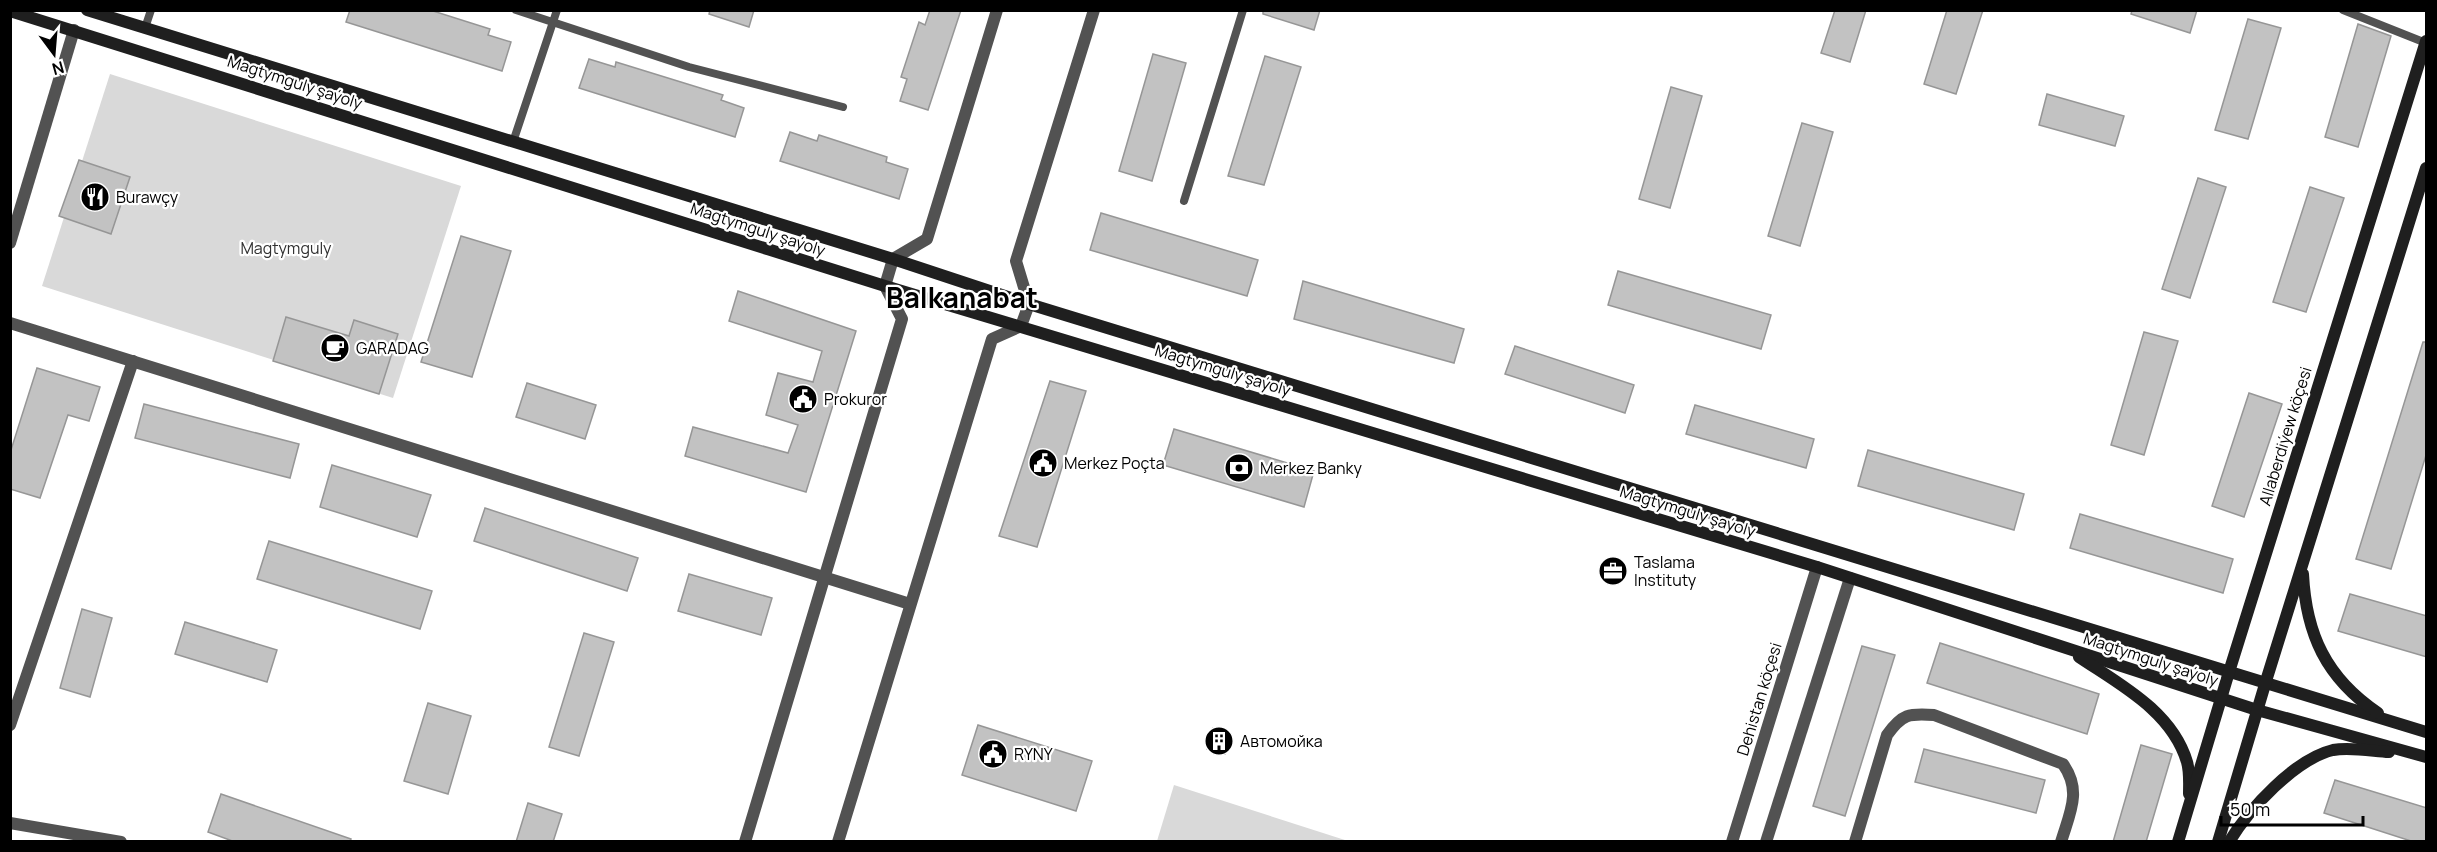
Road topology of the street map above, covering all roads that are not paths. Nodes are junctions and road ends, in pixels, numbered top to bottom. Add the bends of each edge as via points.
1 (87, 10) edge
2 (151, 10) edge
3 (516, 10) edge
4 (557, 10) edge
5 (998, 10) edge
6 (1094, 10) edge
7 (1243, 10) edge
8 (2343, 10) edge
9 (10, 11) edge
10 (553, 23) junction
11 (145, 28) junction
12 (74, 30) junction
13 (2426, 42) edge
14 (843, 107) dead end
15 (513, 142) junction
16 (2427, 168) edge
17 (1184, 201) dead end
18 (10, 243) edge
19 (893, 259) junction
20 (885, 286) junction
21 (1029, 304) junction
22 (10, 323) edge
23 (1021, 326) junction
24 (133, 361) junction
25 (2302, 564) junction
26 (1817, 567) junction
27 (826, 576) junction
28 (1850, 578) junction
29 (910, 604) junction
30 (2045, 642) junction
31 (2229, 672) junction
32 (2266, 681) junction
33 (2222, 699) junction
34 (2257, 710) junction
35 (2389, 720) junction
36 (10, 725) edge
37 (2427, 732) edge
38 (2412, 753) junction
39 (2427, 757) edge
40 (2188, 808) junction
41 (10, 823) edge
42 (122, 842) edge
43 (745, 842) edge
44 (838, 842) edge
45 (1732, 842) edge
46 (1766, 842) edge
47 (1855, 842) edge
48 (2061, 842) edge
49 (2178, 842) edge
50 (2218, 842) edge
51 (2229, 842) edge

1 - 11 street, Magtymguly şaýoly
2 - 11 lane
3 - 10 lane
4 - 10 lane
5 - 19 street via 927,239
6 - 21 street via 1016,261
7 - 17 lane
8 - 13 lane
9 - 12 street, Magtymguly şaýoly
10 - 14 lane via 689,67
10 - 15 lane
11 - 15 street, Magtymguly şaýoly
12 - 18 street
12 - 20 street, Magtymguly şaýoly
13 - 31 street, Allaberdiýew köçesi
15 - 19 street, Magtymguly şaýoly
16 - 25 street
19 - 20 street
19 - 21 street, Magtymguly şaýoly
20 - 23 street, Magtymguly şaýoly
20 - 27 street via 902,319
21 - 23 street
21 - 31 street, Magtymguly şaýoly
22 - 24 street
23 - 26 street, Magtymguly şaýoly
23 - 29 street via 992,339
24 - 27 street
24 - 36 street
25 - 32 street
25 - 35 street via 2305,605 2325,660 2366,705
26 - 28 street, Magtymguly şaýoly
26 - 45 street, Dehistan köçesi
27 - 29 street
27 - 43 street
28 - 30 street, Magtymguly şaýoly
28 - 46 street
29 - 44 street
30 - 33 street, Magtymguly şaýoly
30 - 40 street via 2078,657 2157,712 2188,762
31 - 32 street, Magtymguly şaýoly
31 - 33 street, Allaberdiýew köçesi
32 - 34 street
32 - 35 street, Magtymguly şaýoly
33 - 34 street, Magtymguly şaýoly
33 - 40 street, Allaberdiýew köçesi
34 - 38 street, Magtymguly şaýoly
34 - 50 street
35 - 37 street, Magtymguly şaýoly
38 - 39 street, Magtymguly şaýoly
38 - 51 street via 2333,750 2304,763 2264,796
40 - 49 street, Allaberdiýew köçesi
41 - 42 street
47 - 48 street via 1887,735 1911,713 1934,715 2063,764 2071,775 2074,790

